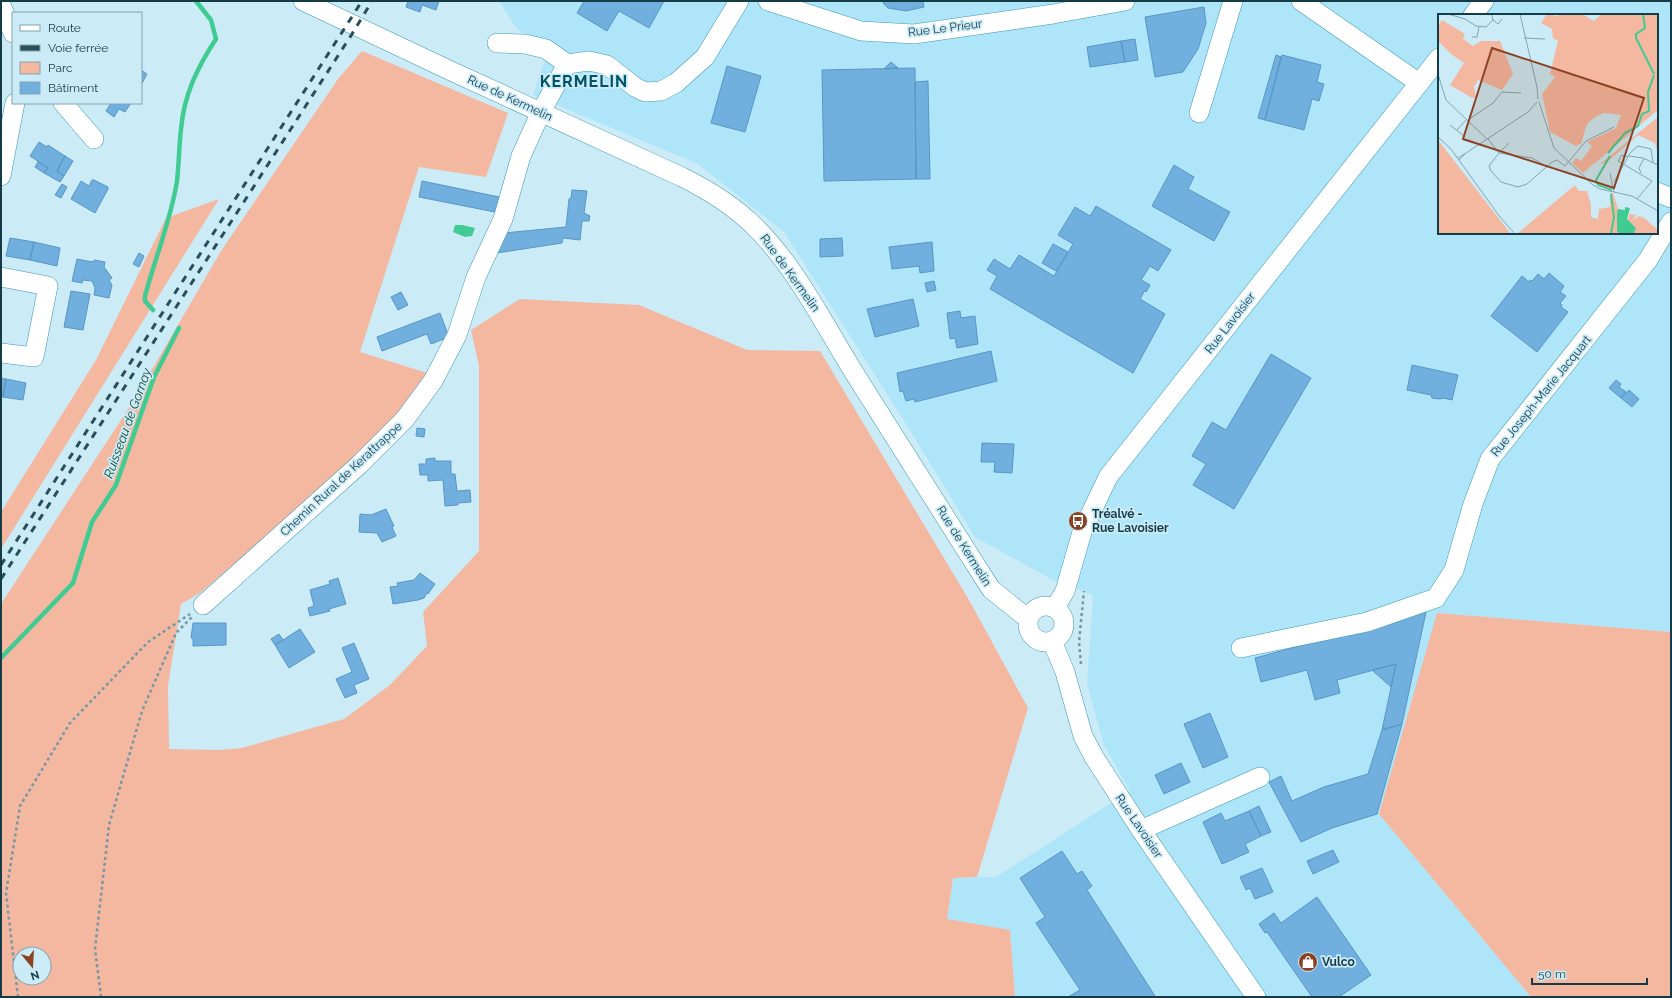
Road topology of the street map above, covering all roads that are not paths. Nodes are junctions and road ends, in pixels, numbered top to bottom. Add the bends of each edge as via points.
1 (303, 1) edge
2 (739, 1) edge
3 (768, 1) edge
4 (1125, 1) edge
5 (1233, 1) edge
6 (1301, 1) edge
7 (1484, 1) edge
8 (1, 6) edge
9 (1474, 14) edge
10 (12, 31) edge
11 (497, 43) dead end
12 (1438, 60) edge
13 (567, 64) junction
14 (1428, 79) edge
15 (15, 104) edge
16 (64, 104) edge
17 (540, 112) junction
18 (1199, 113) dead end
19 (94, 139) dead end
20 (1, 176) edge
21 (1658, 192) edge
22 (1671, 198) edge
23 (1671, 222) edge
24 (1, 276) edge
25 (1, 353) edge
26 (203, 604) road end
27 (1055, 608) junction
28 (1029, 618) junction
29 (1052, 641) junction
30 (1242, 648) dead end
31 (1260, 777) dead end
32 (1141, 830) junction
33 (1256, 997) edge

1 - 17 street, Rue de Kermelin
2 - 13 street via 705,57 676,83 661,91 645,92 606,65 589,61
3 - 4 street, Rue Le Prieur via 861,31 914,34
5 - 18 street
6 - 14 street
7 - 9 street
8 - 10 street
11 - 13 street via 526,44 546,49
12 - 14 street, Rue Lavoisier
13 - 17 street, Chemin Rural de Kerattrappe
14 - 27 street, Rue Lavoisier via 1108,477 1082,532 1065,591
15 - 20 street
16 - 19 street
17 - 26 street, Chemin Rural de Kerattrappe via 521,156 503,219 476,277 457,335 433,381 405,419 359,465
17 - 28 street, Rue de Kermelin via 709,190 754,225 772,245 810,299 990,589
21 - 22 street
23 - 30 street, Rue Joseph-Marie Jacquart via 1643,266 1490,459 1473,504 1454,570 1436,598 1367,622
24 - 25 street via 48,286 34,357
27 - 28 street via 1042,606
27 - 29 street via 1060,612 1064,624 1061,635
28 - 29 street via 1028,626 1034,638
29 - 32 street, Rue Lavoisier via 1065,672 1084,736 1094,757
31 - 32 street
32 - 33 street, Rue Lavoisier

